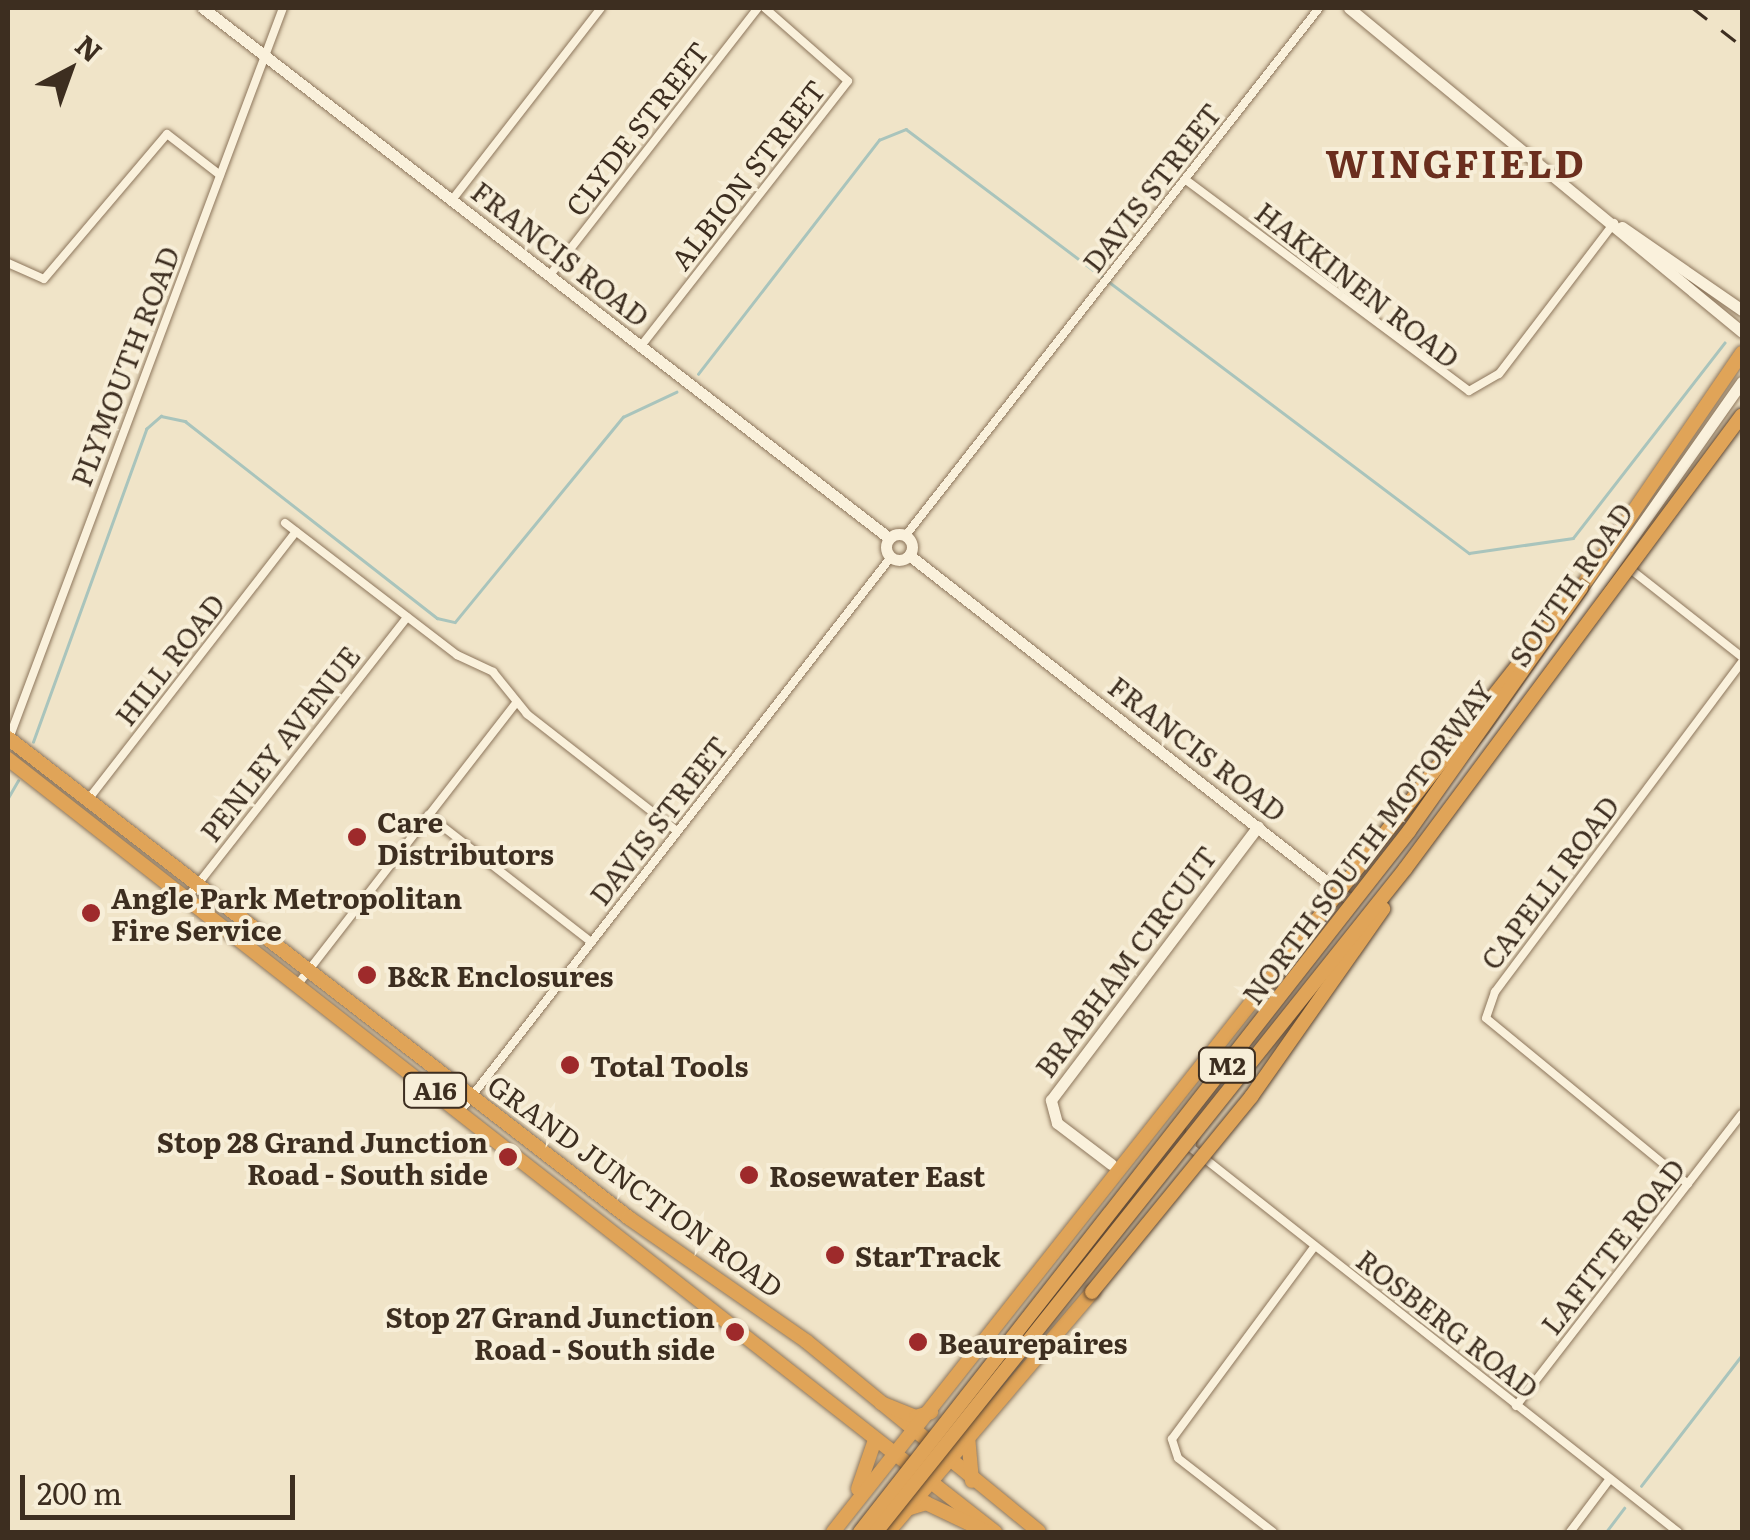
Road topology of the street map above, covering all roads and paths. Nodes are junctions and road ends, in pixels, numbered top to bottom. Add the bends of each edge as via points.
1 (203, 8) edge
2 (283, 8) edge
3 (601, 8) edge
4 (762, 8) edge
5 (1319, 8) edge
6 (1349, 8) edge
7 (265, 55) junction
8 (220, 175) junction
9 (1186, 180) junction
10 (452, 200) junction
11 (1614, 223) junction
12 (8, 263) edge
13 (550, 276) junction
14 (1742, 307) edge
15 (1742, 332) edge
16 (641, 346) junction
17 (1742, 354) edge
18 (1742, 382) edge
19 (1742, 415) edge
20 (285, 524) dead end
21 (296, 532) junction
22 (906, 535) junction
23 (889, 538) junction
24 (909, 555) junction
25 (890, 556) junction
26 (1618, 559) junction
27 (1581, 588) junction
28 (407, 616) junction
29 (1742, 659) edge
30 (517, 702) junction
31 (8, 739) edge
32 (8, 759) edge
33 (88, 800) junction
34 (77, 813) junction
35 (428, 815) junction
36 (1258, 826) junction
37 (678, 831) junction
38 (1406, 869) junction
39 (198, 884) junction
40 (187, 898) junction
41 (1360, 908) junction
42 (591, 942) junction
43 (309, 970) junction
44 (298, 984) junction
45 (472, 1096) junction
46 (460, 1110) junction
47 (1742, 1114) edge
48 (1190, 1148) joint
49 (1130, 1163) junction
50 (1111, 1164) junction
51 (1688, 1184) junction
52 (1112, 1186) junction
53 (1315, 1246) junction
54 (876, 1402) junction
55 (943, 1402) junction
56 (1516, 1406) junction
57 (914, 1435) junction
58 (968, 1436) junction
59 (874, 1440) junction
60 (896, 1457) junction
61 (947, 1462) junction
62 (1610, 1480) junction
63 (972, 1482) junction
64 (930, 1483) junction
65 (870, 1488) junction
66 (906, 1510) junction
67 (844, 1518) junction
68 (834, 1532) edge
69 (860, 1532) edge
70 (876, 1532) edge
71 (888, 1532) edge
72 (993, 1532) edge
73 (1039, 1532) edge
74 (1274, 1532) edge
75 (1570, 1532) edge
76 (1678, 1532) edge

1 - 7 street, FRANCIS ROAD
2 - 7 street, PLYMOUTH ROAD
3 - 10 street
4 - 13 street, CLYDE STREET
4 - 16 street, ALBION STREET via 849,76
5 - 9 street, DAVIS STREET
6 - 11 street
7 - 8 street, PLYMOUTH ROAD
7 - 10 street, FRANCIS ROAD
8 - 12 street via 167,134 154,140 44,279
8 - 31 street, PLYMOUTH ROAD
9 - 11 street, HAKKINEN ROAD via 1469,391 1499,374
9 - 22 street, DAVIS STREET
10 - 13 street, FRANCIS ROAD
11 - 14 street
11 - 15 street
13 - 16 street, FRANCIS ROAD
16 - 23 street, FRANCIS ROAD
17 - 27 highway, NORTH SOUTH MOTORWAY / M2
18 - 26 street, SOUTH ROAD
19 - 38 highway, NORTH SOUTH MOTORWAY / M2, bridge
20 - 21 street
21 - 28 street
21 - 33 street, HILL ROAD
22 - 23 street
22 - 24 street
23 - 25 street
24 - 25 street
24 - 36 street, FRANCIS ROAD
25 - 37 street, DAVIS STREET
26 - 29 street
26 - 41 street, SOUTH ROAD
27 - 49 highway, bridge
27 - 69 highway, NORTH SOUTH MOTORWAY / M2, bridge via 1409,830
28 - 30 street via 493,672
28 - 39 street, PENLEY AVENUE
29 - 51 street, CAPELLI ROAD via 1495,992 1486,1018
30 - 35 street
30 - 37 street
31 - 33 highway, GRAND JUNCTION ROAD / A16
32 - 34 highway, GRAND JUNCTION ROAD / A16
33 - 34 street, HILL ROAD
33 - 39 highway, GRAND JUNCTION ROAD / A16
34 - 40 highway, GRAND JUNCTION ROAD / A16
35 - 42 street
35 - 43 street
36 - 41 street, FRANCIS ROAD
36 - 50 street, BRABHAM CIRCUIT via 1051,1100 1057,1123
37 - 42 street, DAVIS STREET
38 - 58 highway, bridge via 1294,1040
38 - 70 highway, NORTH SOUTH MOTORWAY / M2, bridge
39 - 40 street, PENLEY AVENUE
39 - 43 highway, GRAND JUNCTION ROAD / A16
40 - 44 highway, GRAND JUNCTION ROAD / A16
41 - 48 street, SOUTH ROAD via 1192,1122
42 - 45 street, DAVIS STREET
43 - 44 street
43 - 45 highway, GRAND JUNCTION ROAD / A16
44 - 46 highway, GRAND JUNCTION ROAD / A16
45 - 46 street, DAVIS STREET
45 - 54 highway, GRAND JUNCTION ROAD / A16
46 - 59 highway, GRAND JUNCTION ROAD / A16
47 - 51 street, LAFITTE ROAD
48 - 53 street, ROSBERG ROAD
49 - 50 street
49 - 52 highway
50 - 52 street
51 - 56 street, LAFITTE ROAD
52 - 55 highway
53 - 56 street, ROSBERG ROAD
53 - 74 street via 1172,1439 1178,1458
54 - 55 highway via 916,1417
54 - 57 highway, GRAND JUNCTION ROAD / A16
55 - 57 highway
56 - 62 street, ROSBERG ROAD
57 - 60 highway
57 - 61 highway, GRAND JUNCTION ROAD / A16
58 - 61 highway
58 - 63 highway
59 - 60 highway, GRAND JUNCTION ROAD / A16
59 - 67 highway via 872,1467
60 - 64 highway, GRAND JUNCTION ROAD / A16
60 - 65 highway
61 - 63 highway, GRAND JUNCTION ROAD / A16
61 - 64 highway
62 - 75 street
62 - 76 street, ROSBERG ROAD
63 - 73 highway, GRAND JUNCTION ROAD / A16
64 - 66 highway
64 - 72 highway, GRAND JUNCTION ROAD / A16
65 - 66 highway via 892,1486
65 - 67 highway
66 - 71 highway
66 - 72 highway via 926,1503
67 - 68 highway

